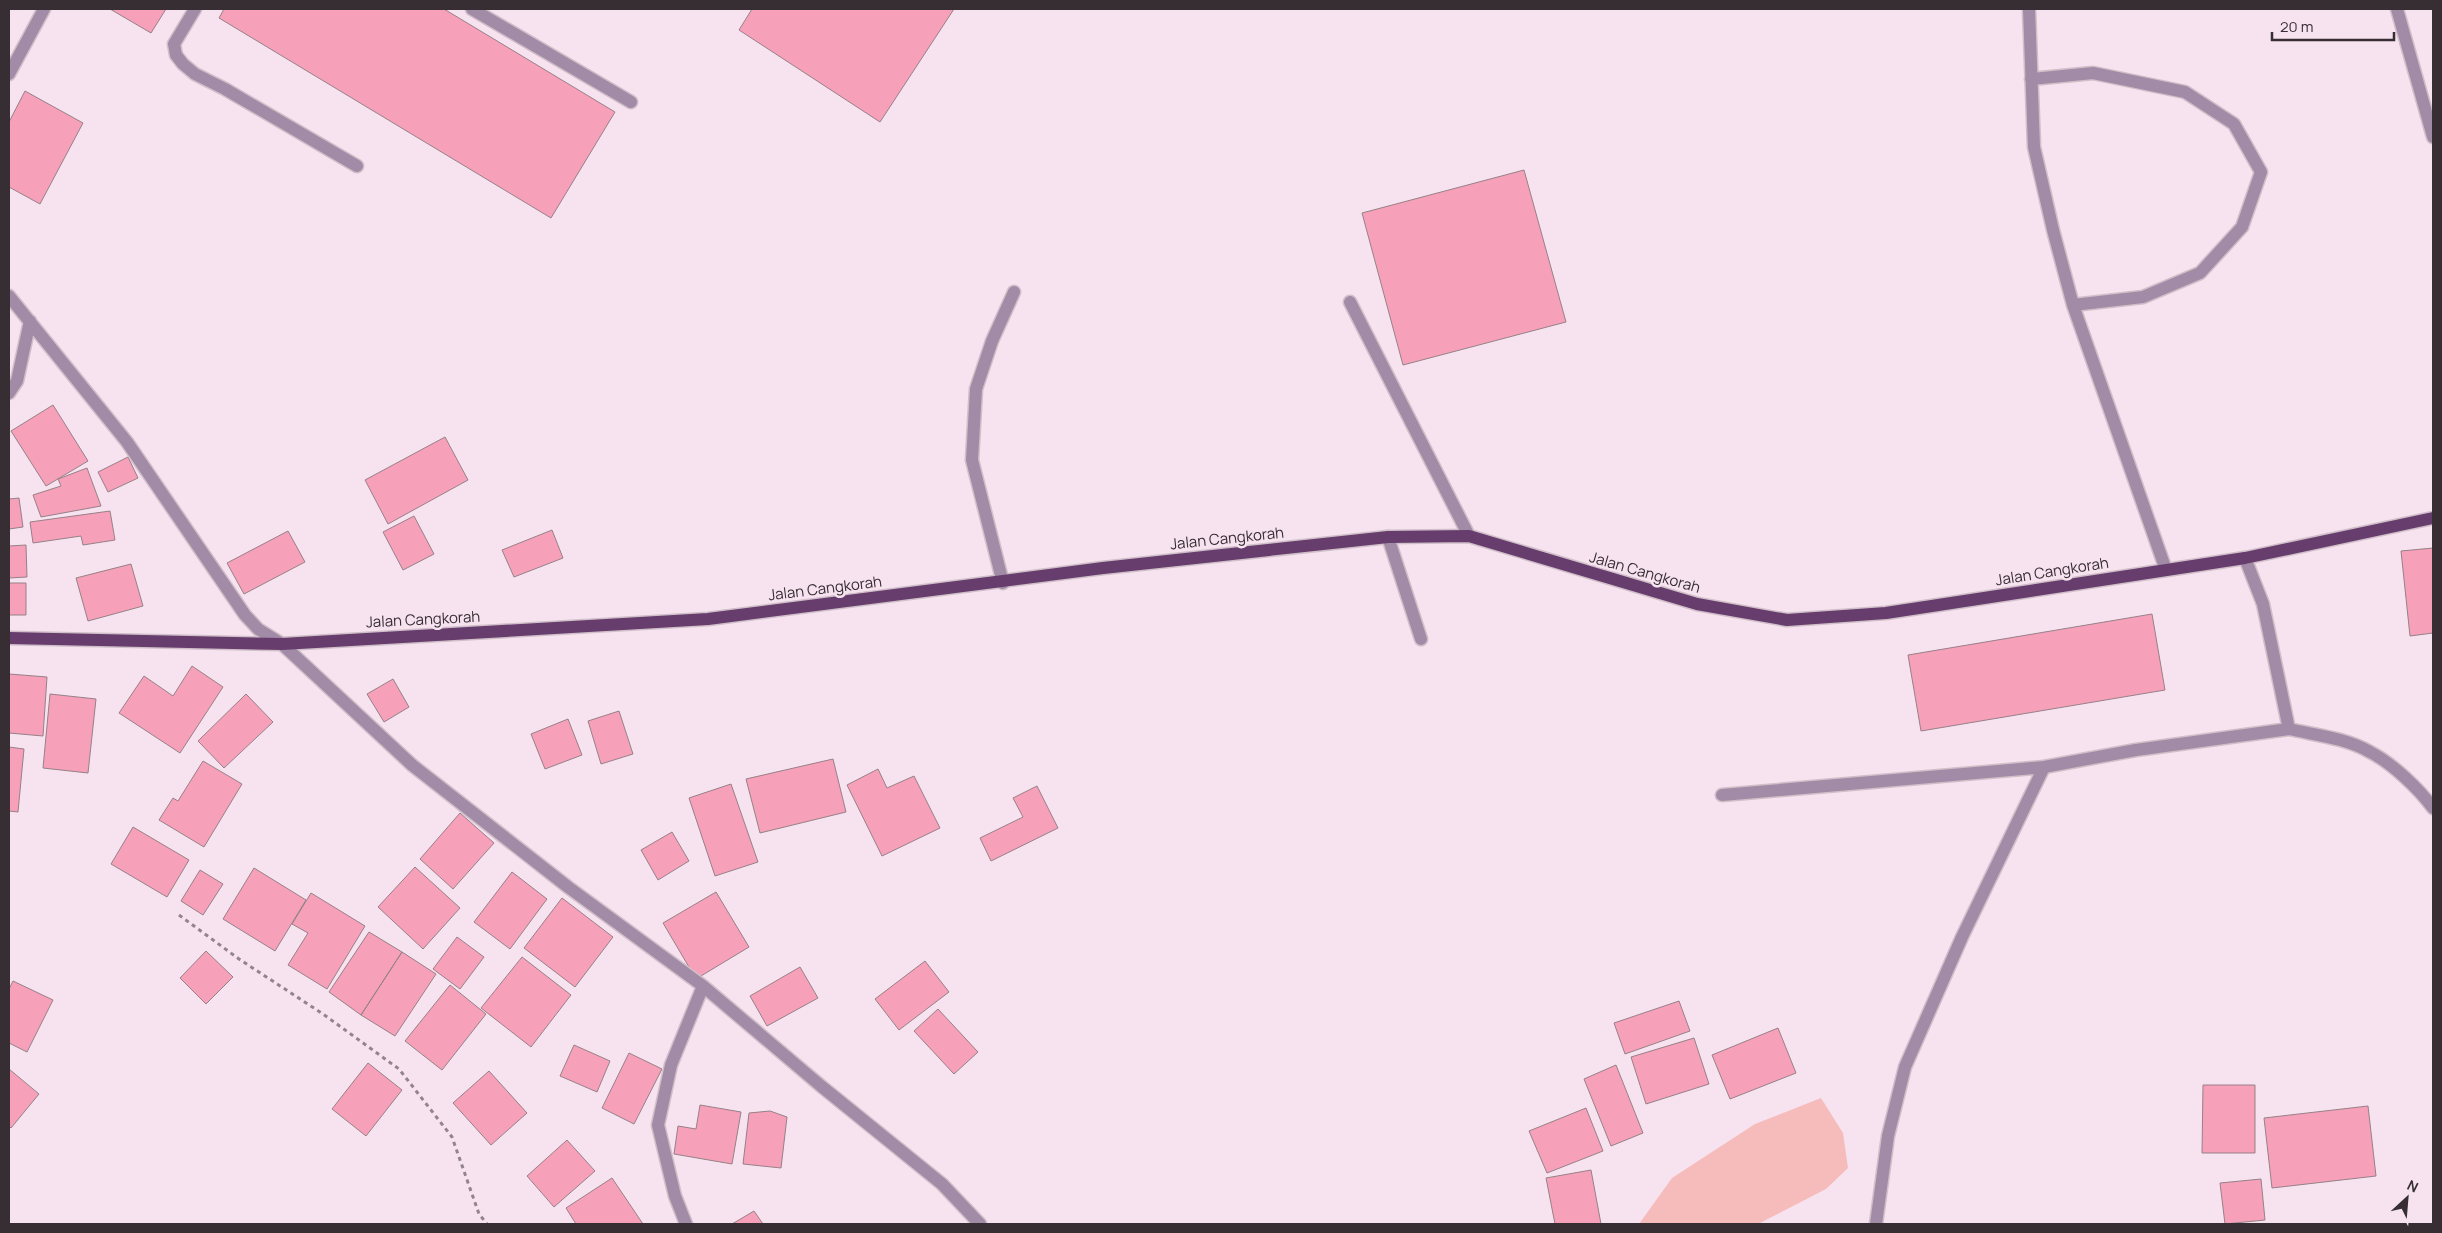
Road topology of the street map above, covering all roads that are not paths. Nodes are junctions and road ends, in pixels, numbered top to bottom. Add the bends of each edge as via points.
1 (44, 9) edge
2 (195, 9) edge
3 (472, 9) edge
4 (2029, 9) edge
5 (2397, 9) edge
6 (9, 74) edge
7 (2031, 79) junction
8 (631, 102) dead end
9 (2433, 137) edge
10 (357, 166) dead end
11 (1014, 292) dead end
12 (9, 296) edge
13 (1350, 302) dead end
14 (2073, 306) junction
15 (30, 321) junction
16 (9, 393) edge
17 (2433, 518) edge
18 (1469, 536) junction
19 (1388, 538) junction
20 (2245, 558) junction
21 (2166, 570) junction
22 (1003, 583) junction
23 (9, 638) edge
24 (1421, 639) dead end
25 (282, 644) junction
26 (2289, 729) junction
27 (2044, 767) junction
28 (1722, 795) dead end
29 (2433, 808) edge
30 (704, 986) junction
31 (686, 1224) edge
32 (980, 1224) edge
33 (1876, 1224) edge

1 - 6 street
2 - 10 street via 174,44 176,55 183,64 195,74 225,88
3 - 8 street
4 - 7 street
5 - 9 street
7 - 14 street via 2034,147
7 - 14 street via 2093,73 2185,92 2234,124 2261,172 2242,227 2200,273 2143,298
11 - 22 street via 992,341 976,389 972,460
12 - 15 street
13 - 18 street
14 - 21 street
15 - 16 street via 17,381
15 - 25 street via 127,442 245,615 258,629
17 - 20 main road, Jalan Cangkorah
18 - 19 main road, Jalan Cangkorah
18 - 21 main road, Jalan Cangkorah via 1697,604 1788,620 1886,613
19 - 22 main road, Jalan Cangkorah via 1103,568
19 - 24 street
20 - 21 main road, Jalan Cangkorah
20 - 26 street via 2263,604
22 - 25 main road, Jalan Cangkorah via 708,619
23 - 25 main road, Jalan Cangkorah
25 - 30 street via 412,765 568,887
26 - 27 street via 2136,750
26 - 29 street via 2335,739 2370,752 2403,776
27 - 28 street
27 - 33 street via 1962,937 1905,1067 1888,1136
30 - 31 street via 671,1064 658,1125
30 - 32 street via 820,1086 942,1184

